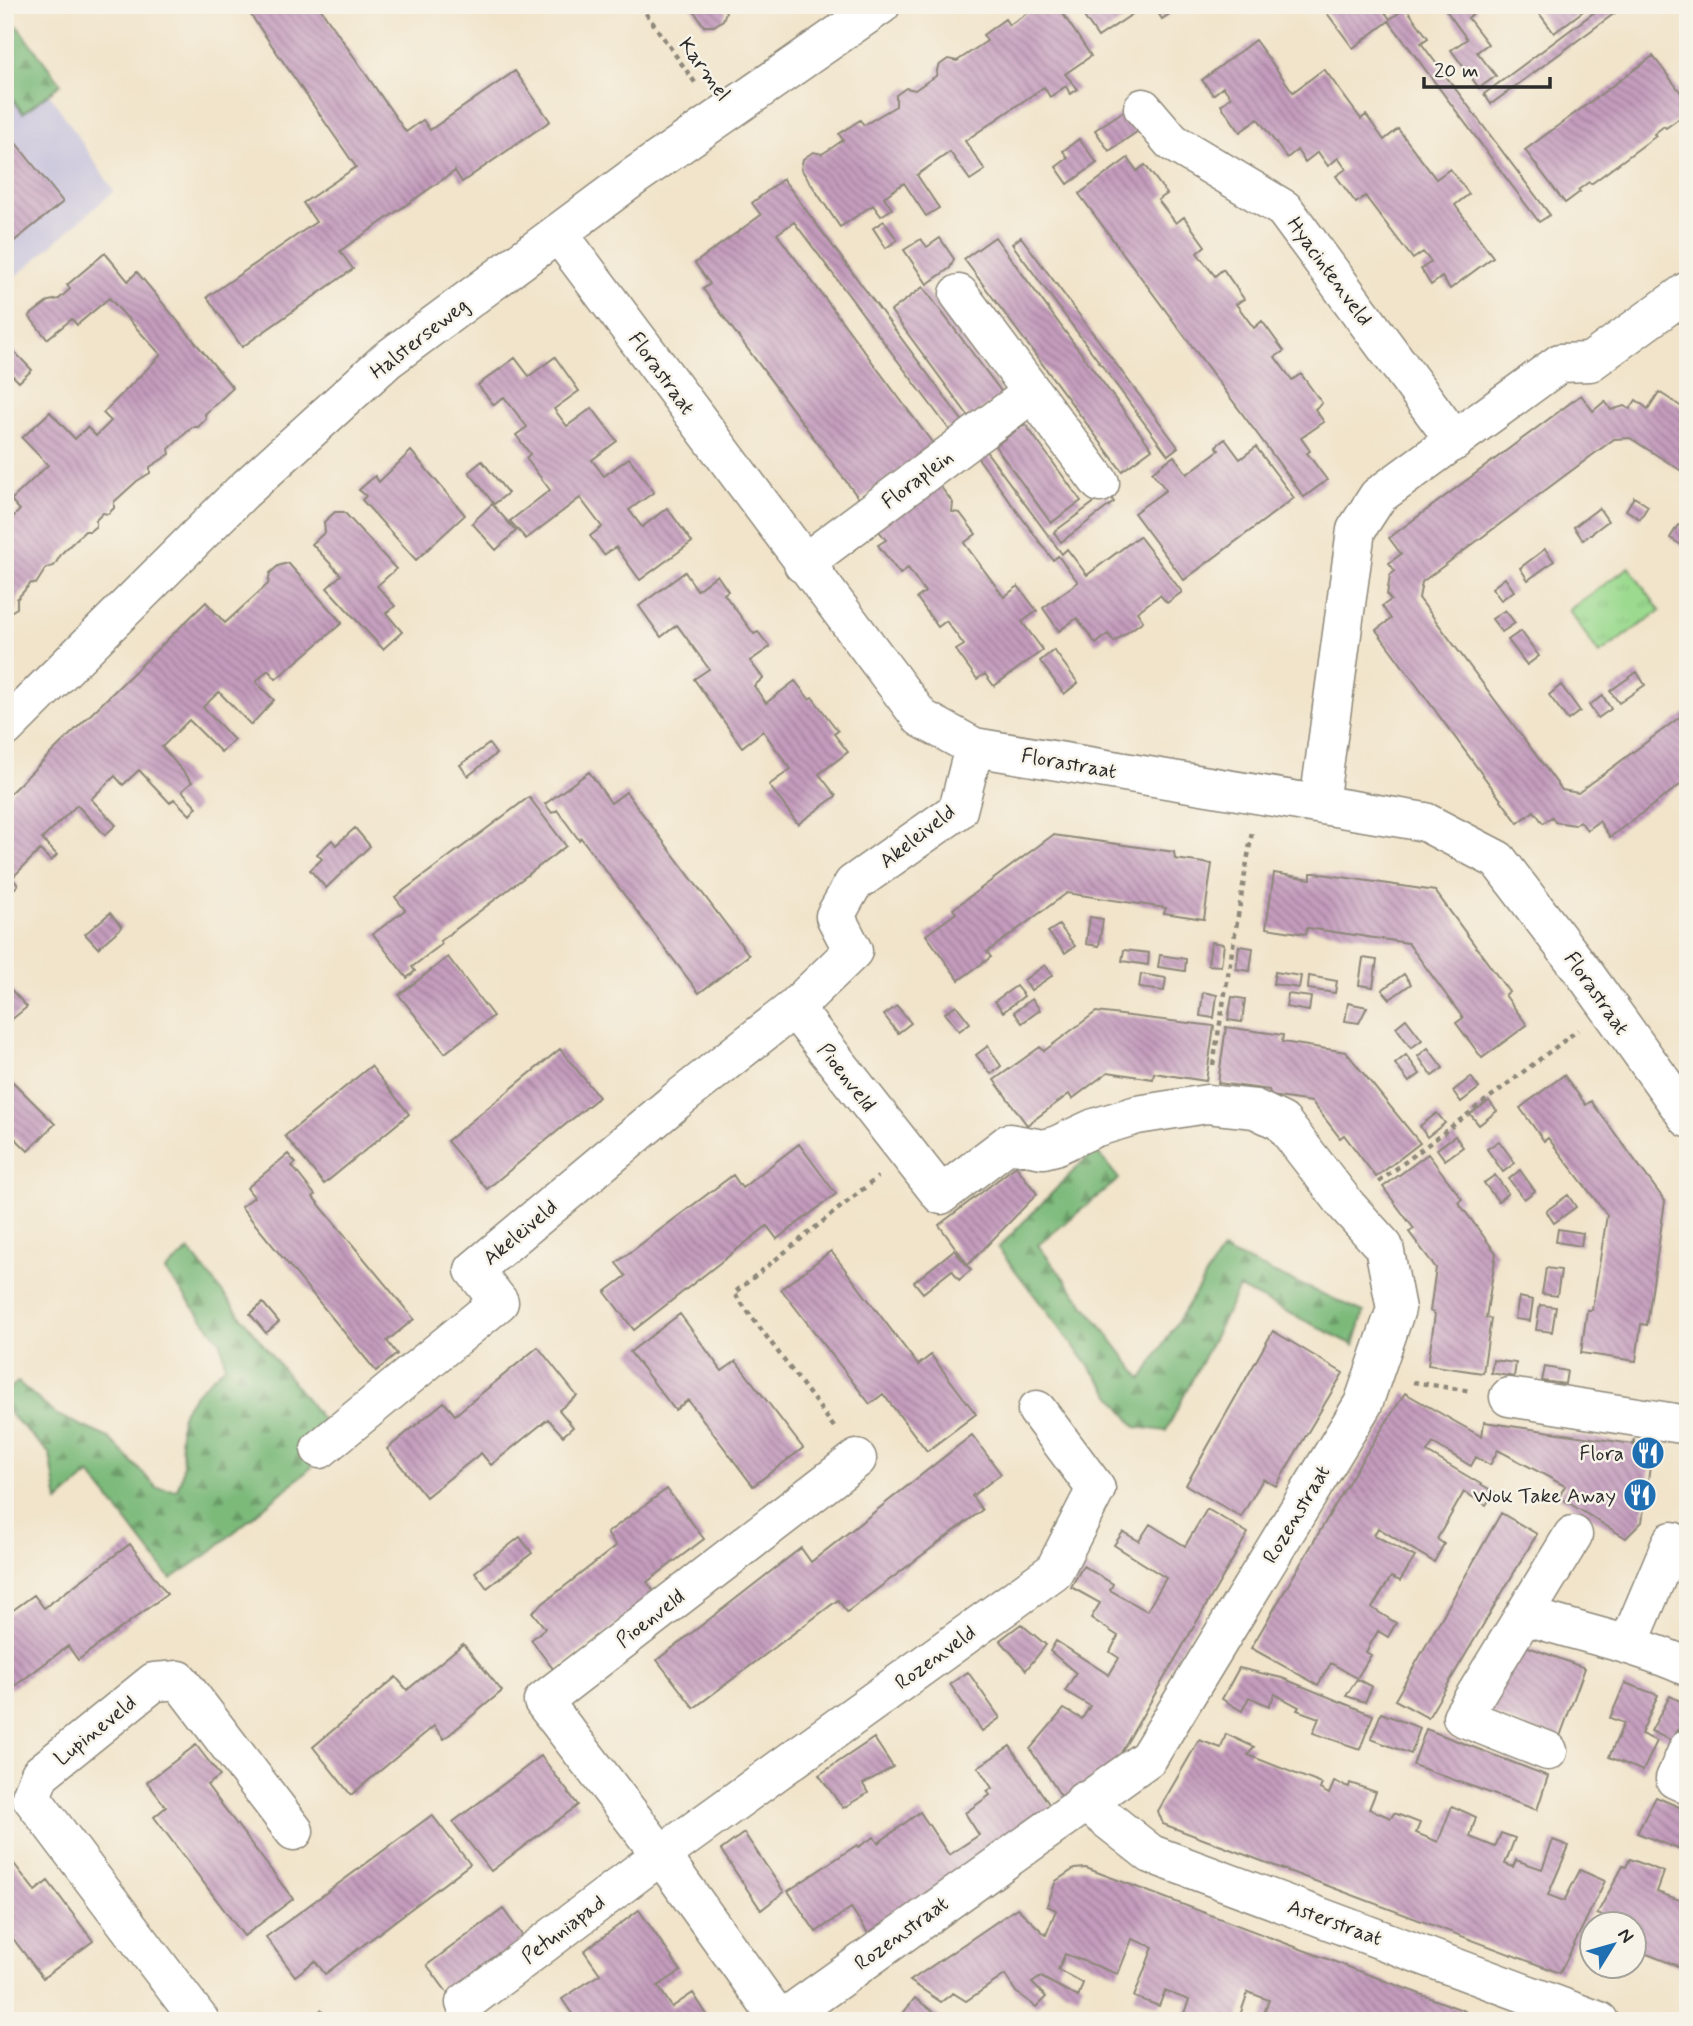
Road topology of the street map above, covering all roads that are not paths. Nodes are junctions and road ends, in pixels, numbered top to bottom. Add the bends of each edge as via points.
1 (881, 5) edge
2 (1143, 108) dead end
3 (558, 233) junction
4 (1688, 291) edge
5 (959, 294) dead end
6 (1032, 393) junction
7 (1455, 441) junction
8 (1100, 483) dead end
9 (803, 564) junction
10 (5, 728) edge
11 (974, 747) junction
12 (1319, 804) junction
13 (794, 1009) junction
14 (1688, 1118) edge
15 (1009, 1143) joint
16 (1509, 1397) road end
17 (1037, 1410) dead end
18 (1688, 1425) edge
19 (320, 1449) dead end
20 (857, 1459) road end
21 (1573, 1535) dead end
22 (1672, 1541) dead end
23 (1524, 1615) junction
24 (1629, 1643) junction
25 (1688, 1667) edge
26 (1688, 1749) edge
27 (1548, 1751) dead end
28 (1688, 1785) edge
29 (1084, 1801) junction
30 (294, 1832) dead end
31 (662, 1855) junction
32 (465, 2003) dead end
33 (200, 2021) edge
34 (780, 2021) edge
35 (1599, 2021) edge

1 - 3 street, Halsterseweg
2 - 7 street, Hyacintenveld via 1172,142 1284,209
3 - 9 street, Florastraat
3 - 10 street, Halsterseweg via 387,360 242,492
4 - 7 street via 1590,362 1560,363
5 - 6 street
6 - 8 street
6 - 9 street, Floraplein
7 - 12 street via 1378,496 1356,530
9 - 11 street, Florastraat via 920,718
11 - 12 street, Florastraat
11 - 13 street, Akeleiveld via 958,810 853,884 835,916 853,951
12 - 14 street, Florastraat via 1424,822 1498,860
13 - 15 street, Pioenveld via 941,1195
13 - 19 street, Akeleiveld via 474,1270 499,1302
15 - 29 street, Rozenstraat via 1043,1149 1137,1115 1207,1104 1255,1109 1282,1122 1384,1247 1396,1309 1363,1405 1148,1758
16 - 18 street
17 - 31 street, Rozenveld via 1096,1489 1054,1571
20 - 31 street, Pioenveld via 543,1701
21 - 23 street
22 - 24 street
23 - 24 street via 1605,1641
23 - 27 street via 1462,1717
24 - 25 street
26 - 28 street via 1675,1779
29 - 34 street, Rozenstraat
29 - 35 street, Asterstraat via 1151,1854
30 - 33 street, Lupineveld via 179,1680 154,1682 40,1774 31,1797
31 - 32 street, Petuniapad
31 - 34 street

